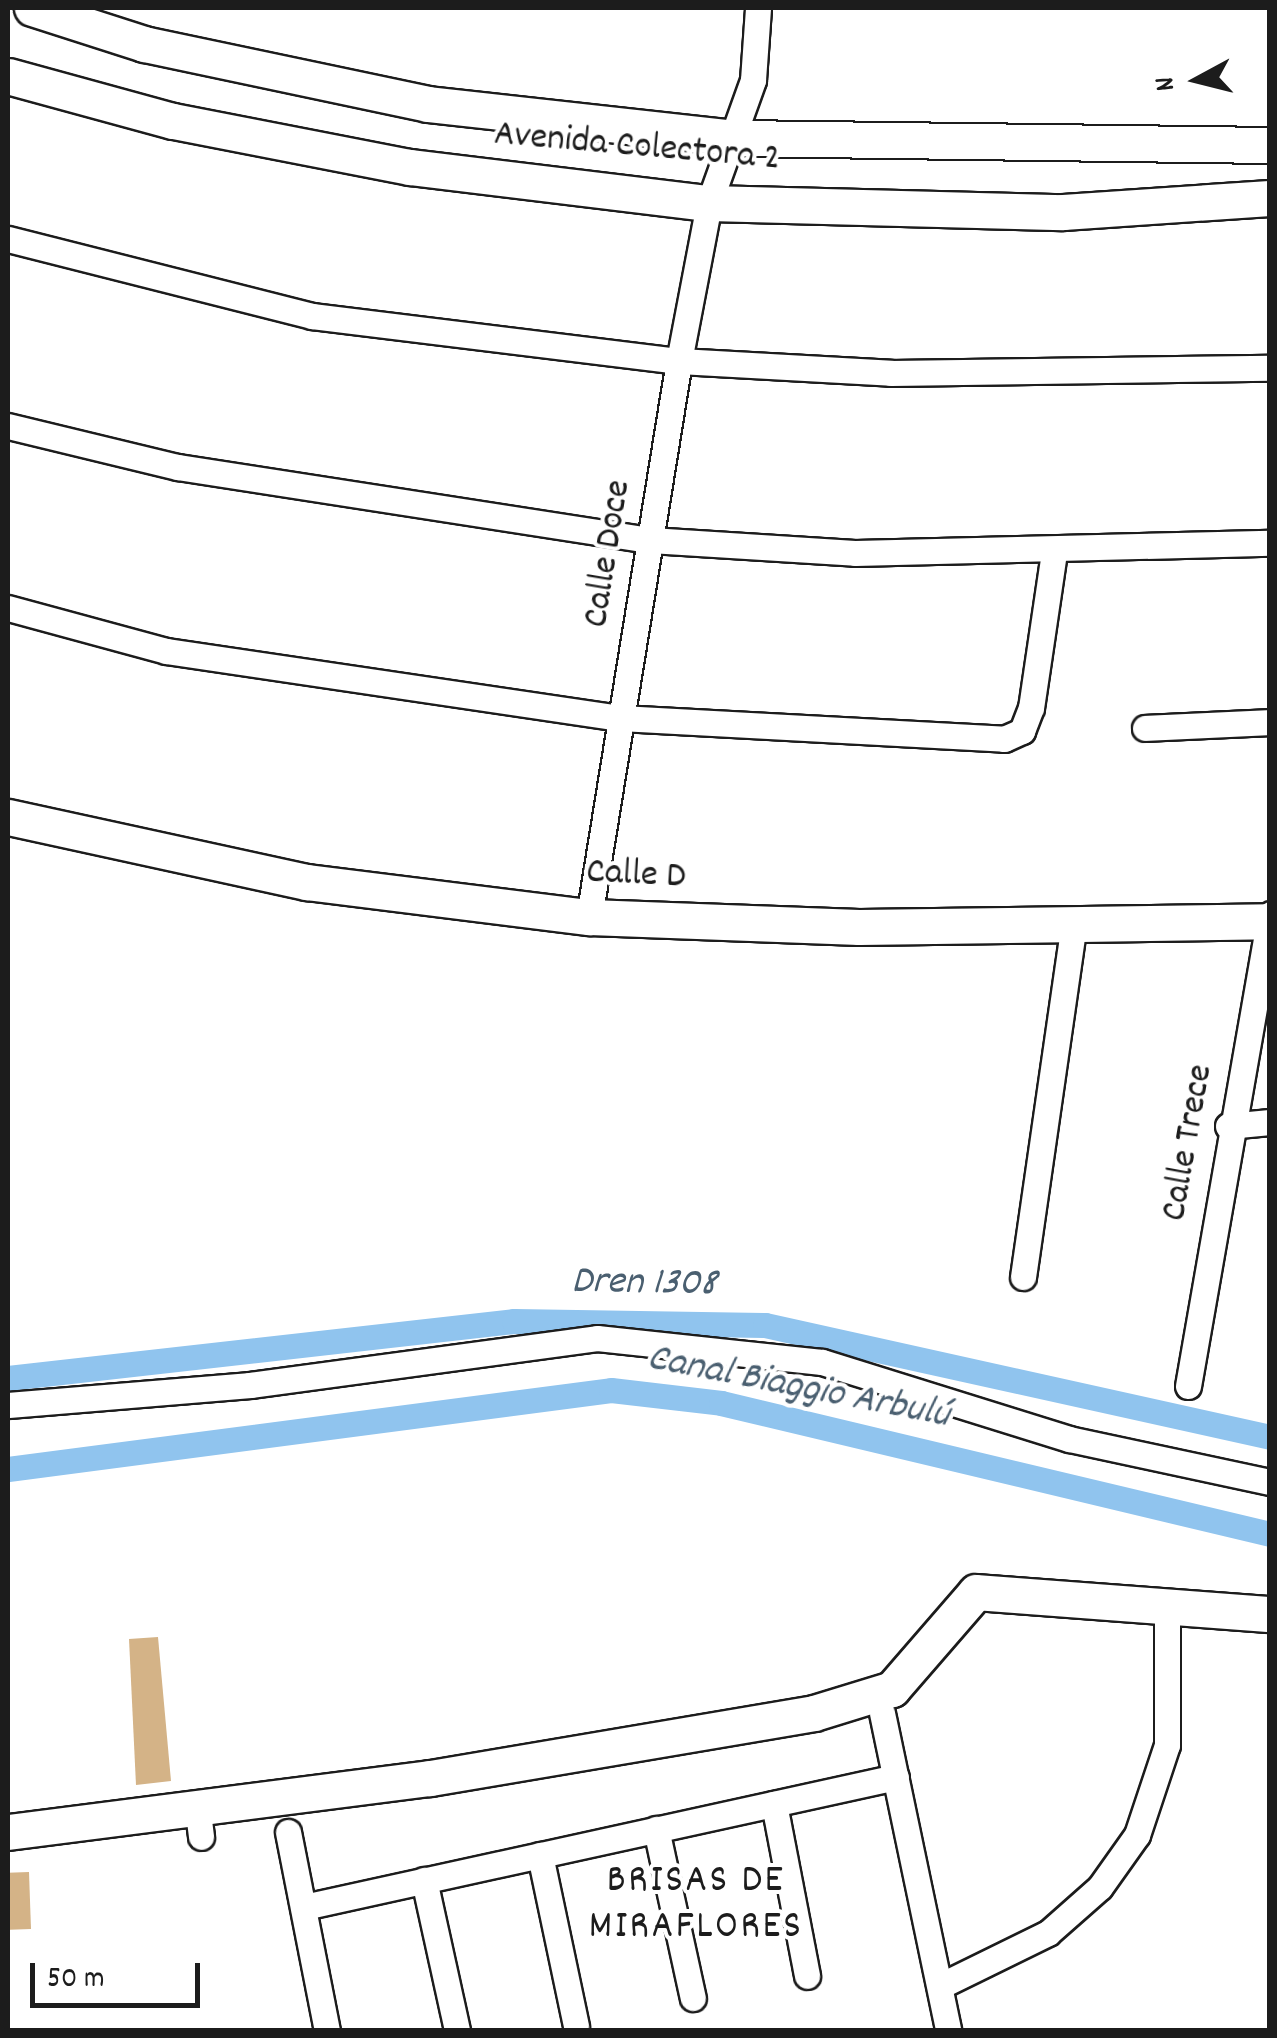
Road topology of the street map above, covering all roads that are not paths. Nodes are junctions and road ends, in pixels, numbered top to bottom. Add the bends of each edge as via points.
1 (32, 8) edge
2 (758, 8) edge
3 (8, 76) edge
4 (737, 138) junction
5 (1270, 145) edge
6 (1270, 198) edge
7 (709, 204) junction
8 (8, 239) edge
9 (679, 361) junction
10 (1270, 368) edge
11 (8, 426) edge
12 (650, 540) junction
13 (1270, 544) edge
14 (1054, 552) junction
15 (8, 608) edge
16 (620, 718) junction
17 (1270, 722) edge
18 (1145, 728) dead end
19 (8, 817) edge
20 (589, 918) junction
21 (1269, 919) edge
22 (1074, 925) junction
23 (1270, 1122) edge
24 (1228, 1126) junction
25 (1023, 1277) dead end
26 (1188, 1386) dead end
27 (8, 1404) edge
28 (1270, 1482) edge
29 (1167, 1604) junction
30 (1270, 1614) edge
31 (882, 1712) dead end
32 (896, 1777) junction
33 (774, 1804) junction
34 (656, 1829) junction
35 (8, 1832) edge
36 (288, 1832) dead end
37 (540, 1855) junction
38 (424, 1880) junction
39 (304, 1906) junction
40 (807, 1976) dead end
41 (942, 1985) junction
42 (693, 1998) dead end
43 (576, 2026) dead end
44 (327, 2030) edge
45 (456, 2030) edge
46 (948, 2030) edge

1 - 4 street, Avenida Colectora 2 via 144,44 428,104
2 - 4 street, Calle Doce
3 - 7 street, Avenida Colectora 2 via 173,122 410,167
4 - 5 street, Avenida Colectora 2
4 - 7 street, Calle Doce
6 - 7 street, Avenida Colectora 2 via 1063,212
7 - 9 street, Calle Doce
8 - 9 street via 312,316
9 - 10 street via 891,372
9 - 12 street, Calle Doce
11 - 12 street via 178,467
12 - 14 street via 855,553
12 - 16 street, Calle Doce
13 - 14 street
14 - 16 street via 1031,708 1022,731 1004,739
15 - 16 street via 166,651
16 - 20 street, Calle Doce
17 - 18 street
19 - 20 street, Calle D via 307,882
20 - 22 street, Calle D
21 - 22 street, Calle D
21 - 24 street, Calle Trece
22 - 25 street
23 - 24 street
24 - 26 street, Calle Trece
27 - 28 street via 250,1385 597,1338 822,1362 1069,1439
29 - 30 street
29 - 35 street via 976,1592 892,1689 814,1713 199,1824
29 - 41 street via 1167,1746 1137,1835 1100,1888 1048,1933
31 - 32 street
32 - 33 street
32 - 41 street
33 - 34 street
33 - 40 street
34 - 37 street
34 - 42 street
36 - 39 street
37 - 38 street
37 - 43 street
38 - 39 street
38 - 45 street
39 - 44 street
41 - 46 street

